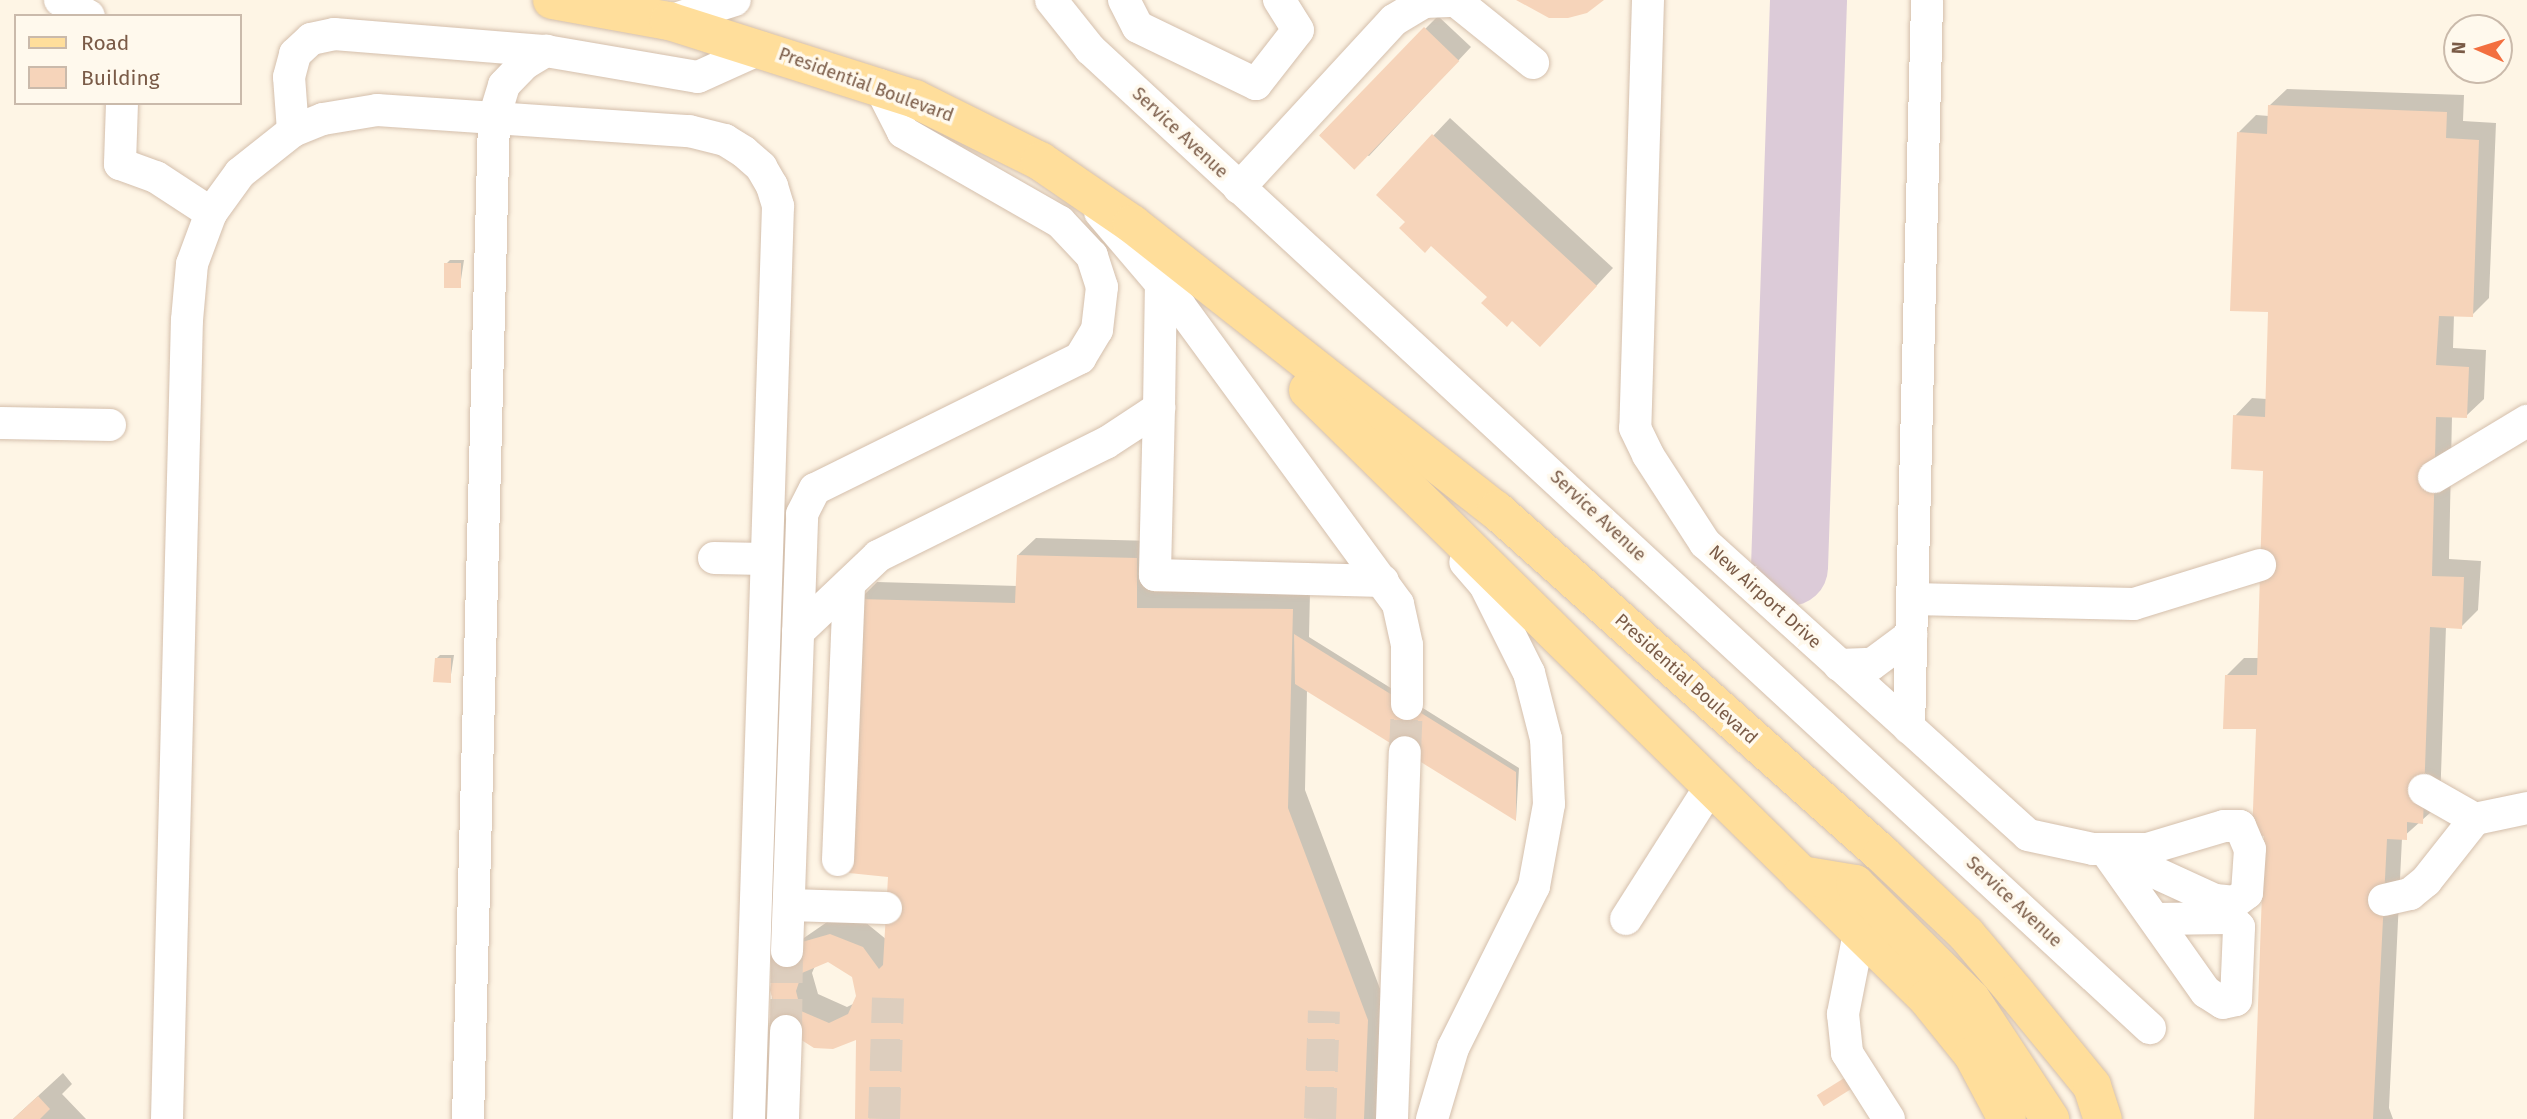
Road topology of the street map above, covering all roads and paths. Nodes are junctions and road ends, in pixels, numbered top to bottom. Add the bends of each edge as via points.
1 (60, 0) edge
2 (552, 0) edge
3 (735, 0) edge
4 (1051, 0) edge
5 (1124, 0) edge
6 (1279, 0) edge
7 (1648, 0) edge
8 (1927, 0) edge
9 (85, 14) edge
10 (669, 21) junction
11 (762, 48) junction
12 (546, 51) junction
13 (1533, 63) dead end
14 (878, 85) junction
15 (121, 105) edge
16 (494, 118) junction
17 (293, 131) junction
18 (1077, 186) junction
19 (1239, 188) junction
20 (211, 213) junction
21 (1161, 284) junction
22 (1214, 293) junction
23 (1158, 408) junction
24 (2527, 421) edge
25 (0, 423) edge
26 (110, 425) dead end
27 (1392, 476) junction
28 (2434, 477) dead end
29 (714, 558) dead end
30 (765, 559) junction
31 (2260, 565) dead end
32 (1383, 581) junction
33 (849, 584) junction
34 (1912, 599) junction
35 (798, 632) junction
36 (1911, 635) junction
37 (1839, 665) junction
38 (1407, 704) tunnel mouth
39 (1909, 728) junction
40 (1405, 752) tunnel mouth
41 (1710, 787) junction
42 (2424, 790) dead end
43 (2527, 808) edge
44 (2475, 819) junction
45 (790, 858) junction
46 (1801, 875) junction
47 (2384, 900) dead end
48 (789, 905) junction
49 (886, 908) dead end
50 (1626, 919) dead end
51 (2156, 919) dead end
52 (1859, 933) junction
53 (787, 951) tunnel mouth
54 (2016, 993) junction
55 (2150, 1028) dead end
56 (786, 1031) tunnel mouth
57 (167, 1119) edge
58 (468, 1119) edge
59 (749, 1119) edge
60 (783, 1119) edge
61 (1392, 1119) edge
62 (1432, 1119) edge
63 (1889, 1119) edge
64 (2007, 1119) edge
65 (2050, 1119) edge
66 (2072, 1119) edge
67 (2103, 1119) edge

1 - 9 lane
2 - 10 main road, Presidential Boulevard
3 - 10 lane
4 - 19 lane, Service Avenue via 1090,49
5 - 6 lane via 1138,27 1256,85 1298,30
7 - 37 lane, New Airport Drive via 1635,428 1705,543
8 - 34 lane
10 - 11 main road, Presidential Boulevard
11 - 12 lane via 698,77
11 - 14 main road, Presidential Boulevard
12 - 16 lane via 524,64 504,85
12 - 17 lane via 334,34 311,40 295,54 289,77
13 - 19 lane via 1456,1 1424,2 1394,20
14 - 18 main road, Presidential Boulevard via 965,120
14 - 35 lane via 903,132 1060,222 1092,256 1102,287 1097,330 1080,358 815,489 802,514
15 - 20 lane via 120,164 156,177
16 - 17 lane via 377,110 323,118
16 - 30 lane via 689,131 725,140 761,167 778,206
16 - 58 lane
17 - 20 lane via 240,173
18 - 21 lane
18 - 22 main road, Presidential Boulevard via 1132,224
19 - 55 lane, Service Avenue
20 - 57 lane via 192,264 187,320
21 - 23 lane
21 - 32 lane
22 - 27 main road, Presidential Boulevard
22 - 54 main road, Presidential Boulevard via 1496,510 1578,580 1882,854 1966,934
23 - 32 lane via 1155,575
23 - 33 lane via 1106,443 878,556
24 - 28 lane
25 - 26 lane
27 - 41 main road, Presidential Boulevard
27 - 62 lane via 1485,585 1529,673 1546,739 1549,804 1534,886 1454,1048
29 - 30 lane
30 - 59 lane
31 - 34 lane via 2134,604
32 - 38 lane via 1398,604 1407,645
33 - 35 lane
33 - 45 lane via 844,860
34 - 36 lane
35 - 45 lane
36 - 37 lane via 1872,664
36 - 39 lane
37 - 39 lane, New Airport Drive
39 - 51 lane, New Airport Drive via 2028,835 2105,850
40 - 61 lane
41 - 46 main road, Presidential Boulevard
41 - 50 lane
42 - 44 lane
43 - 44 lane
44 - 47 lane via 2426,881 2410,894
45 - 48 lane
46 - 52 main road, Presidential Boulevard
46 - 65 main road via 1856,884 1971,999
48 - 49 lane
48 - 53 lane
52 - 63 lane via 1843,1014 1847,1053
52 - 64 main road, Presidential Boulevard via 1927,998 1973,1055
54 - 66 main road
54 - 67 main road, Presidential Boulevard via 2092,1086
56 - 60 lane

